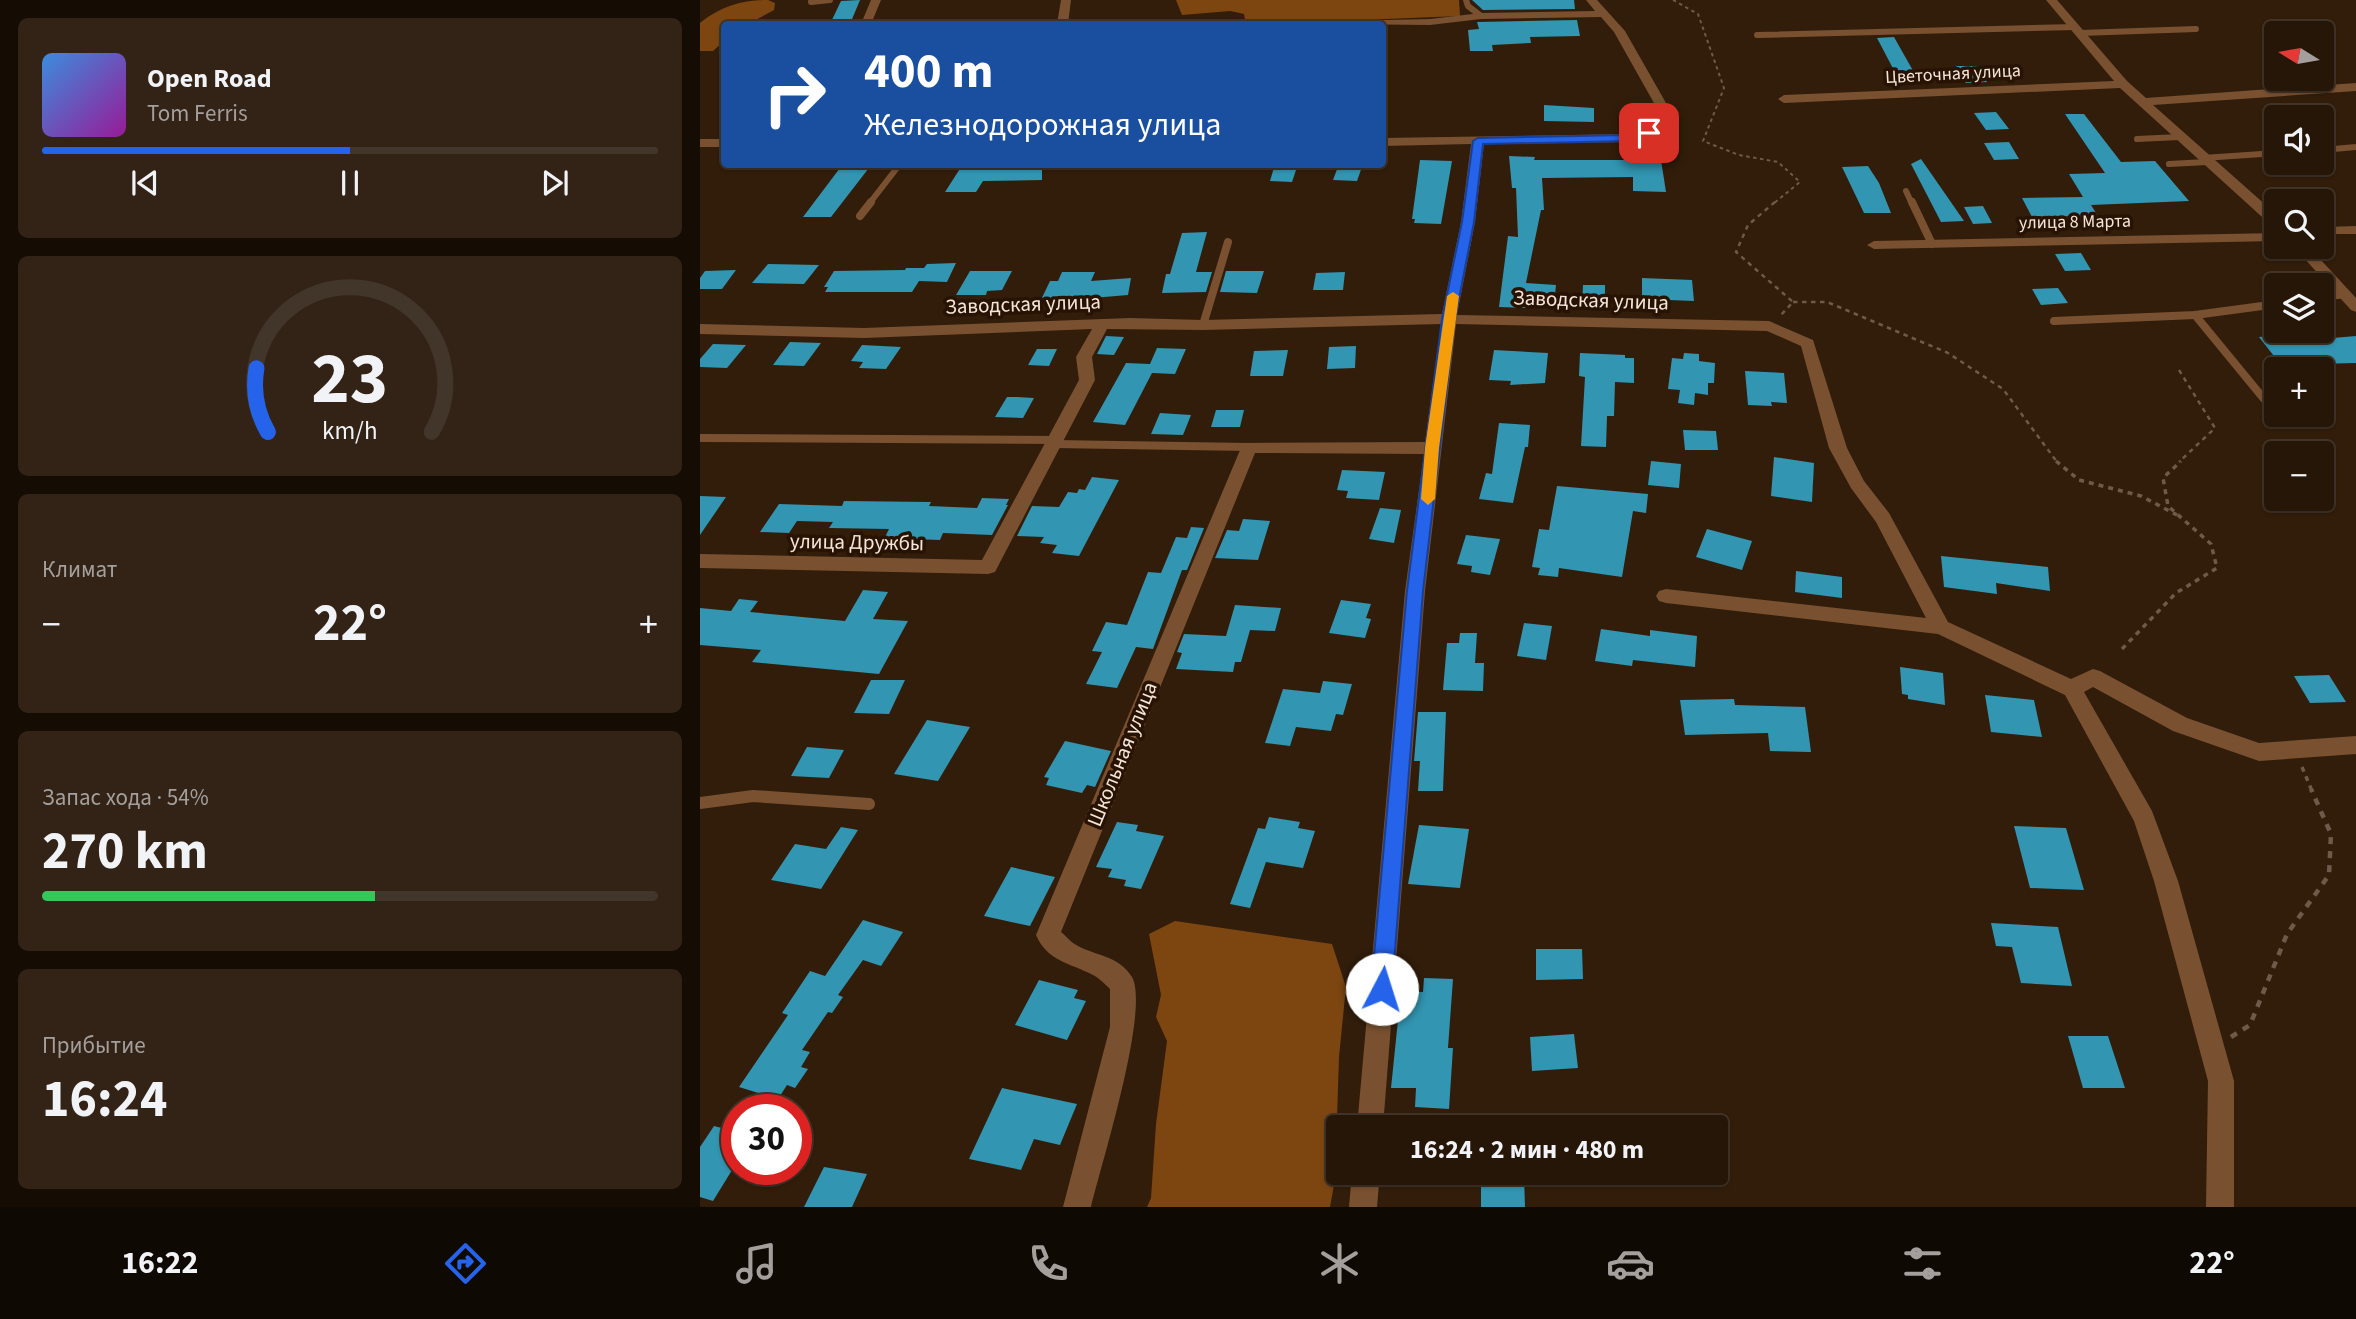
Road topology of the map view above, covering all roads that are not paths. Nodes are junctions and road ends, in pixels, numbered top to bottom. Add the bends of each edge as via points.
1 (830, 0) edge
2 (876, 0) edge
3 (1066, 0) edge
4 (1466, 0) edge
5 (1591, 0) edge
6 (2052, 0) edge
7 (811, 2) dead end
8 (1605, 14) junction
9 (1481, 16) junction
10 (867, 21) edge
11 (1063, 21) edge
12 (1386, 23) edge
13 (2196, 29) dead end
14 (2077, 30) junction
15 (1757, 35) dead end
16 (2123, 84) junction
17 (2356, 88) edge
18 (1784, 99) dead end
19 (2142, 102) junction
20 (2180, 137) junction
21 (2137, 139) dead end
22 (1478, 141) junction
23 (1386, 142) edge
24 (700, 143) edge
25 (721, 143) edge
26 (2356, 147) edge
27 (2334, 149) edge
28 (2264, 154) edge
29 (2205, 160) junction
30 (2169, 164) dead end
31 (897, 168) edge
32 (1906, 191) dead end
33 (2264, 212) edge
34 (860, 216) dead end
35 (2334, 230) edge
36 (2356, 230) edge
37 (2264, 237) edge
38 (1228, 242) dead end
39 (1932, 244) junction
40 (1874, 245) dead end
41 (2315, 259) edge
42 (2345, 294) junction
43 (2334, 295) edge
44 (2264, 306) edge
45 (2356, 307) edge
46 (2195, 315) junction
47 (1449, 319) junction
48 (2054, 321) dead end
49 (1102, 324) junction
50 (1203, 325) junction
51 (700, 329) edge
52 (2264, 399) dead end
53 (700, 438) edge
54 (1055, 442) junction
55 (1249, 447) junction
56 (1432, 448) junction
57 (700, 561) edge
58 (1666, 596) dead end
59 (1941, 627) junction
60 (2073, 689) junction
61 (2356, 745) edge
62 (700, 803) edge
63 (869, 804) dead end
64 (1371, 1115) edge
65 (1365, 1185) edge
66 (1077, 1207) edge
67 (1363, 1207) edge
68 (2220, 1207) edge

1 - 7 lane
2 - 10 street
3 - 11 street
4 - 9 lane
5 - 8 street
6 - 14 street
8 - 9 street
8 - 22 street via 1634,53 1660,103 1649,133 1629,138
9 - 12 street
13 - 14 lane
14 - 15 lane
14 - 16 street
16 - 18 street, Цветочная улица
16 - 19 street
17 - 19 street
19 - 20 street
20 - 21 lane
20 - 29 street
22 - 23 street
22 - 47 street
24 - 25 street
26 - 27 lane
28 - 29 lane
29 - 30 lane
29 - 33 street
31 - 34 lane
32 - 39 lane
35 - 36 street
37 - 39 street, улица 8 Марта
38 - 50 lane
39 - 40 street, улица 8 Марта
41 - 42 street
42 - 43 lane
42 - 45 street
44 - 46 lane
46 - 48 lane
46 - 52 lane
47 - 50 street, Заводская улица
47 - 56 street
47 - 59 street, Заводская улица via 1769,326 1808,343 1838,448 1883,518
49 - 50 street, Заводская улица
49 - 51 street, Заводская улица via 864,333
49 - 54 street via 1084,356 1087,380
53 - 54 lane
54 - 55 lane
54 - 57 street, улица Дружбы via 988,567
55 - 56 street
55 - 66 street, Школьная улица via 1048,935 1065,952 1104,967 1122,984 1123,1027
56 - 64 street via 1415,591
58 - 59 street
59 - 60 street
60 - 61 street via 2094,677 2180,725 2259,752
60 - 68 street via 2144,818 2166,881 2221,1081
62 - 63 lane via 753,796
65 - 67 street

